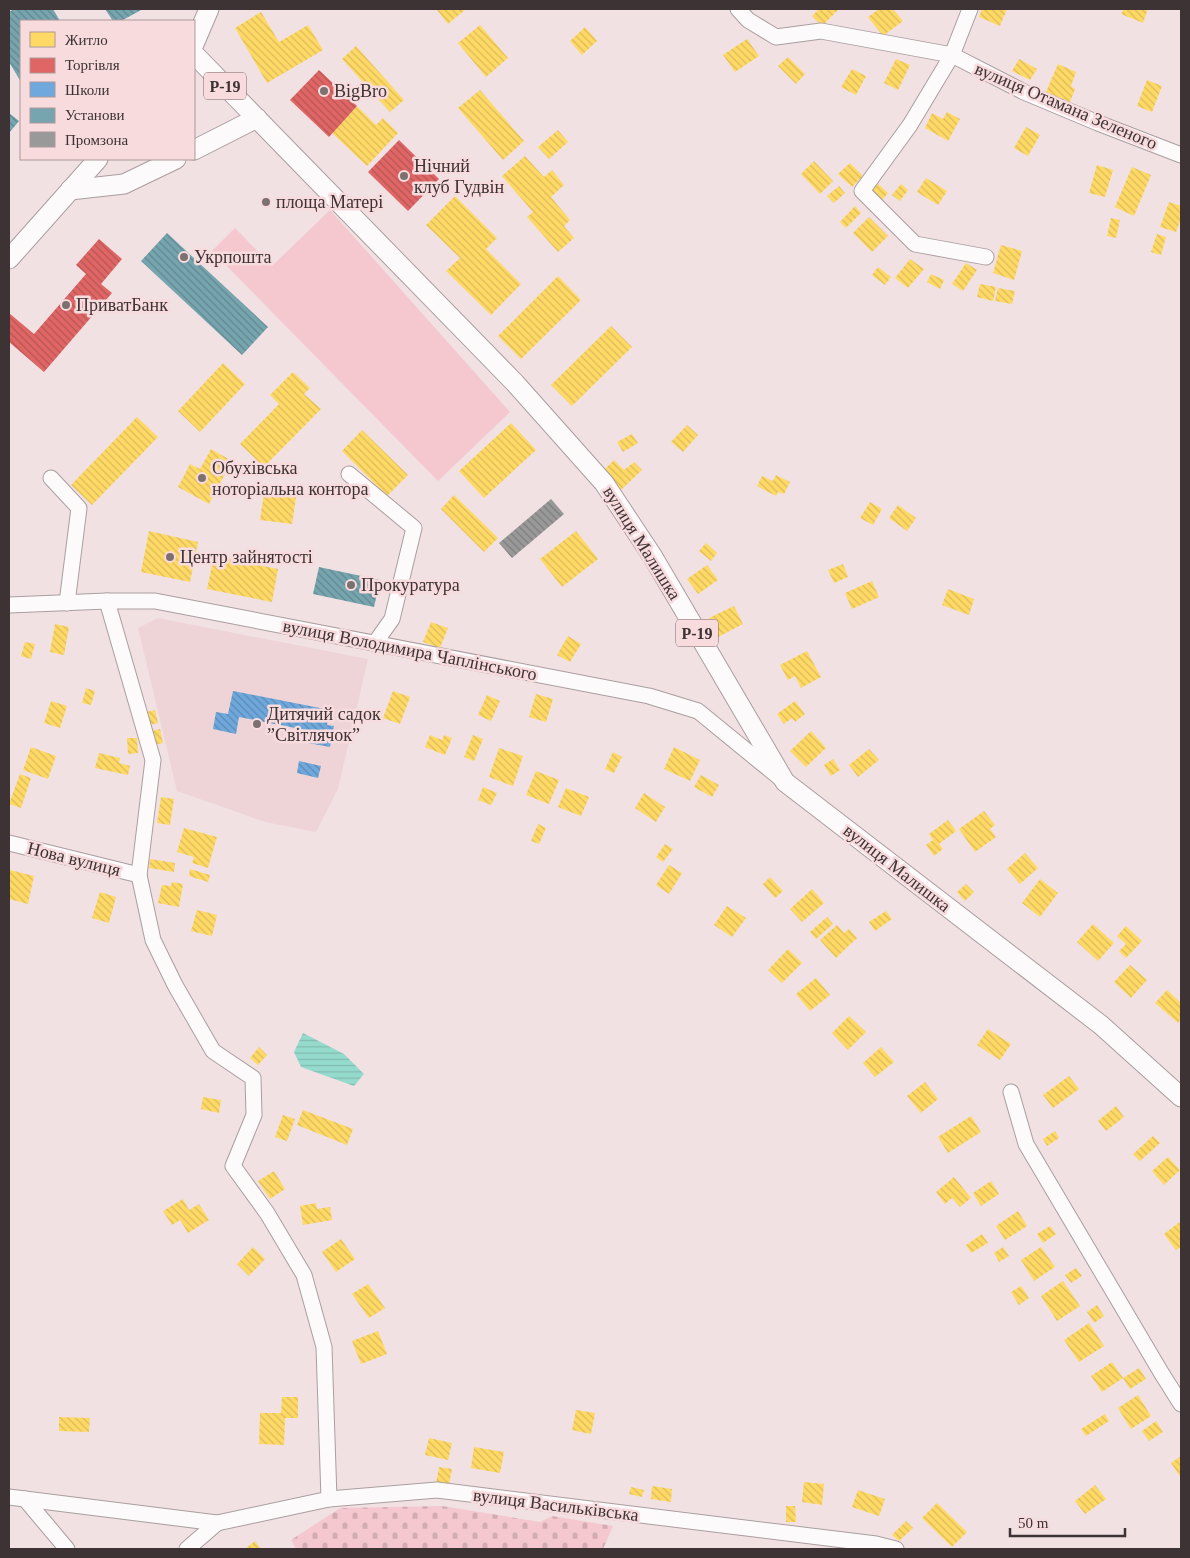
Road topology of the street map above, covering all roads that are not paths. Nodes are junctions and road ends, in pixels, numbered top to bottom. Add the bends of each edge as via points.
1 (209, 9) edge
2 (738, 9) edge
3 (970, 9) edge
4 (195, 42) edge
5 (195, 55) edge
6 (952, 56) junction
7 (257, 118) junction
8 (195, 149) edge
9 (1181, 155) edge
10 (97, 160) edge
11 (174, 160) edge
12 (70, 190) junction
13 (986, 257) dead end
14 (9, 259) edge
15 (349, 474) dead end
16 (51, 478) dead end
17 (107, 601) junction
18 (68, 603) junction
19 (9, 605) edge
20 (375, 643) junction
21 (785, 782) junction
22 (9, 843) edge
23 (139, 876) junction
24 (1011, 1092) dead end
25 (1181, 1097) edge
26 (1181, 1404) edge
27 (9, 1497) edge
28 (25, 1499) junction
29 (329, 1500) junction
30 (217, 1523) junction
31 (67, 1549) edge
32 (187, 1549) edge
33 (896, 1549) edge

1 - 4 main road
2 - 6 street, вулиця Отамана Зеленого via 748,20 776,37 821,31
3 - 6 street
5 - 7 main road, вулиця Малишка / Р-19
6 - 9 street, вулиця Отамана Зеленого via 1024,92
6 - 13 street via 910,125 862,191 915,244
7 - 8 main road
7 - 21 main road, вулиця Малишка / Р-19 via 515,383 604,483 653,557
10 - 12 main road
11 - 12 main road via 124,184
12 - 14 main road
15 - 20 street via 414,528 392,619
16 - 18 street via 79,508
17 - 18 street, вулиця Володимира Чаплінського
17 - 20 street, вулиця Володимира Чаплінського via 155,600
17 - 23 street via 153,760
18 - 19 street, вулиця Володимира Чаплінського
20 - 21 street, вулиця Володимира Чаплінського via 649,696 698,712
21 - 25 main road, вулиця Малишка / Р-19 via 1101,1025
22 - 23 street, Нова вулиця
23 - 29 street via 153,940 175,985 213,1051 253,1078 254,1115 233,1166 267,1213 304,1275 324,1347
24 - 26 street via 1026,1144
27 - 28 street
28 - 30 street
28 - 31 street
29 - 30 street, вулиця Васильківська
29 - 33 street, вулиця Васильківська via 437,1490
30 - 32 street

